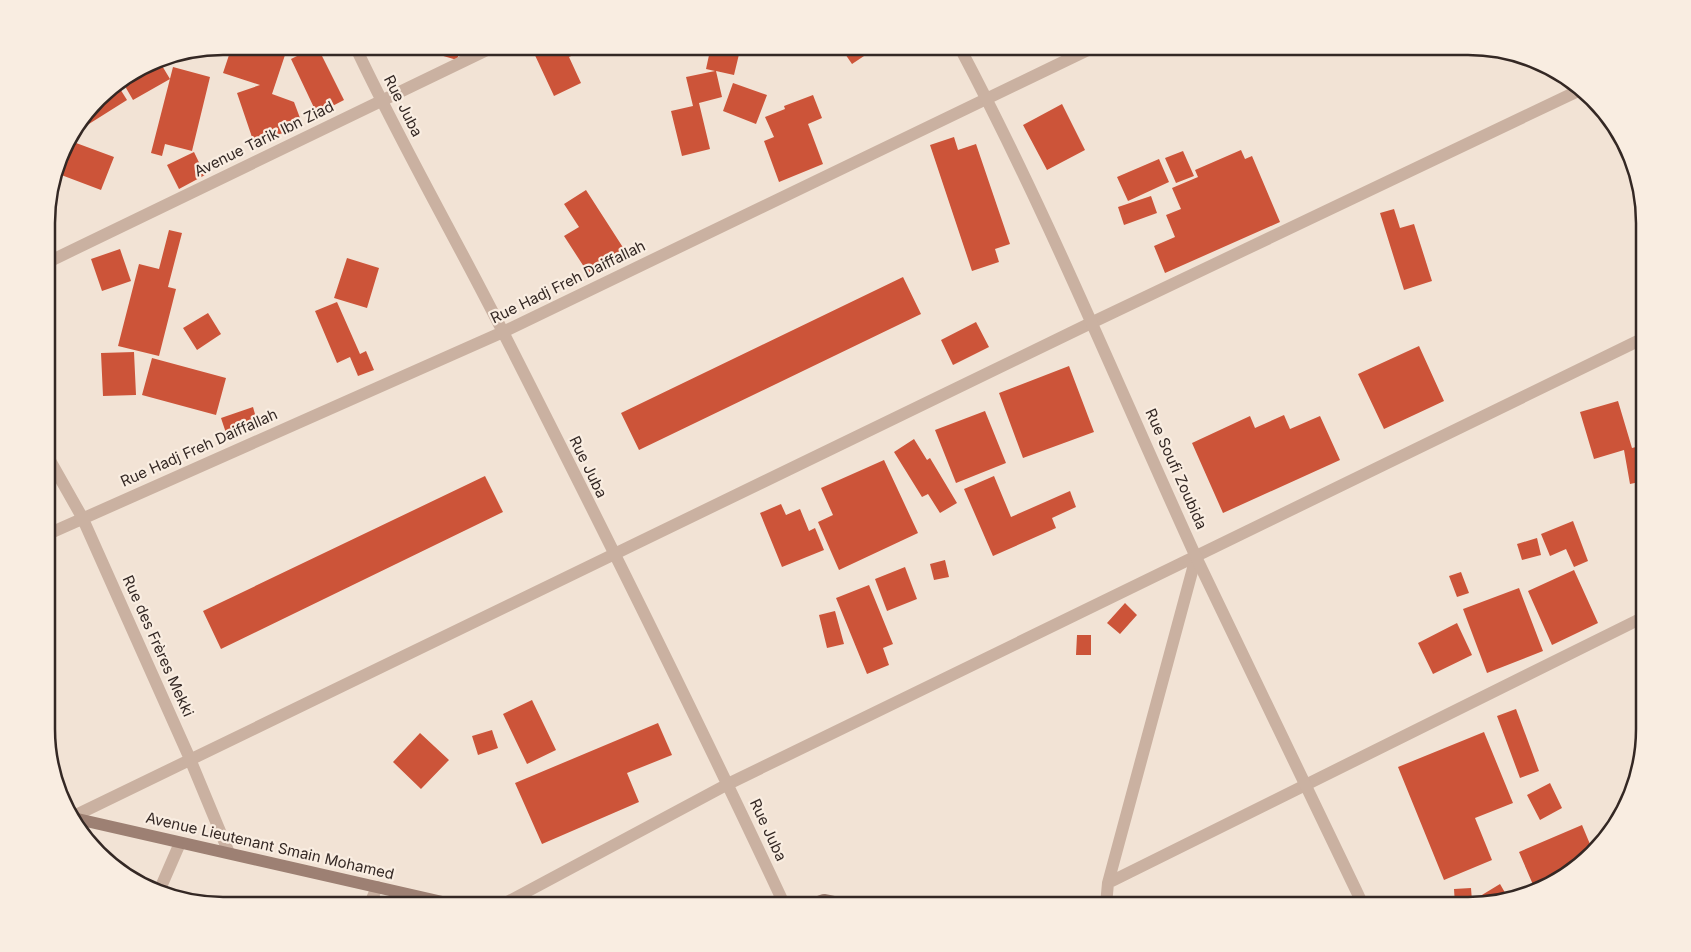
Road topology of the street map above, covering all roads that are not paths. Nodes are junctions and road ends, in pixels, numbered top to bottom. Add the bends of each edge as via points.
1 (359, 55) edge
2 (476, 55) edge
3 (964, 55) edge
4 (1077, 55) edge
5 (1574, 93) edge
6 (987, 98) junction
7 (381, 101) junction
8 (55, 259) edge
9 (1093, 322) junction
10 (503, 332) junction
11 (1636, 342) edge
12 (55, 469) edge
13 (82, 517) junction
14 (55, 530) edge
15 (614, 554) junction
16 (1196, 557) junction
17 (1636, 621) edge
18 (190, 759) junction
19 (728, 784) junction
20 (1307, 785) junction
21 (79, 815) edge
22 (82, 820) edge
23 (180, 843) junction
24 (229, 853) junction
25 (1108, 883) junction
26 (162, 885) edge
27 (377, 887) junction
28 (373, 897) edge
29 (421, 897) edge
30 (517, 897) edge
31 (781, 897) edge
32 (1107, 897) edge
33 (1360, 897) edge

1 - 7 street, Rue Juba
2 - 7 street, Avenue Tarik Ibn Ziad
3 - 6 street, Rue Soufi Zoubida
4 - 6 street, Rue Hadj Freh Daiffallah
5 - 9 street
6 - 9 street, Rue Soufi Zoubida
6 - 10 street, Rue Hadj Freh Daiffallah
7 - 8 street, Avenue Tarik Ibn Ziad
7 - 10 street, Rue Juba
9 - 15 street
9 - 16 street, Rue Soufi Zoubida
10 - 13 street, Rue Hadj Freh Daiffallah
10 - 15 street, Rue Juba
11 - 16 street
12 - 13 street, Rue des Frères Mekki
13 - 14 street, Rue Hadj Freh Daiffallah
13 - 18 street, Rue des Frères Mekki
15 - 18 street
15 - 19 street, Rue Juba
16 - 19 street
16 - 20 street, Rue Soufi Zoubida
16 - 25 street
17 - 20 street
18 - 21 street
18 - 24 street, Rue des Frères Mekki
19 - 30 street
19 - 31 street, Rue Juba
20 - 25 street
20 - 33 street, Rue Soufi Zoubida
22 - 23 main road, Avenue Lieutenant Smain Mohamed
23 - 24 main road, Avenue Lieutenant Smain Mohamed
23 - 26 street
24 - 27 main road, Avenue Lieutenant Smain Mohamed
25 - 32 street
27 - 28 street
27 - 29 main road, Avenue Lieutenant Smain Mohamed

